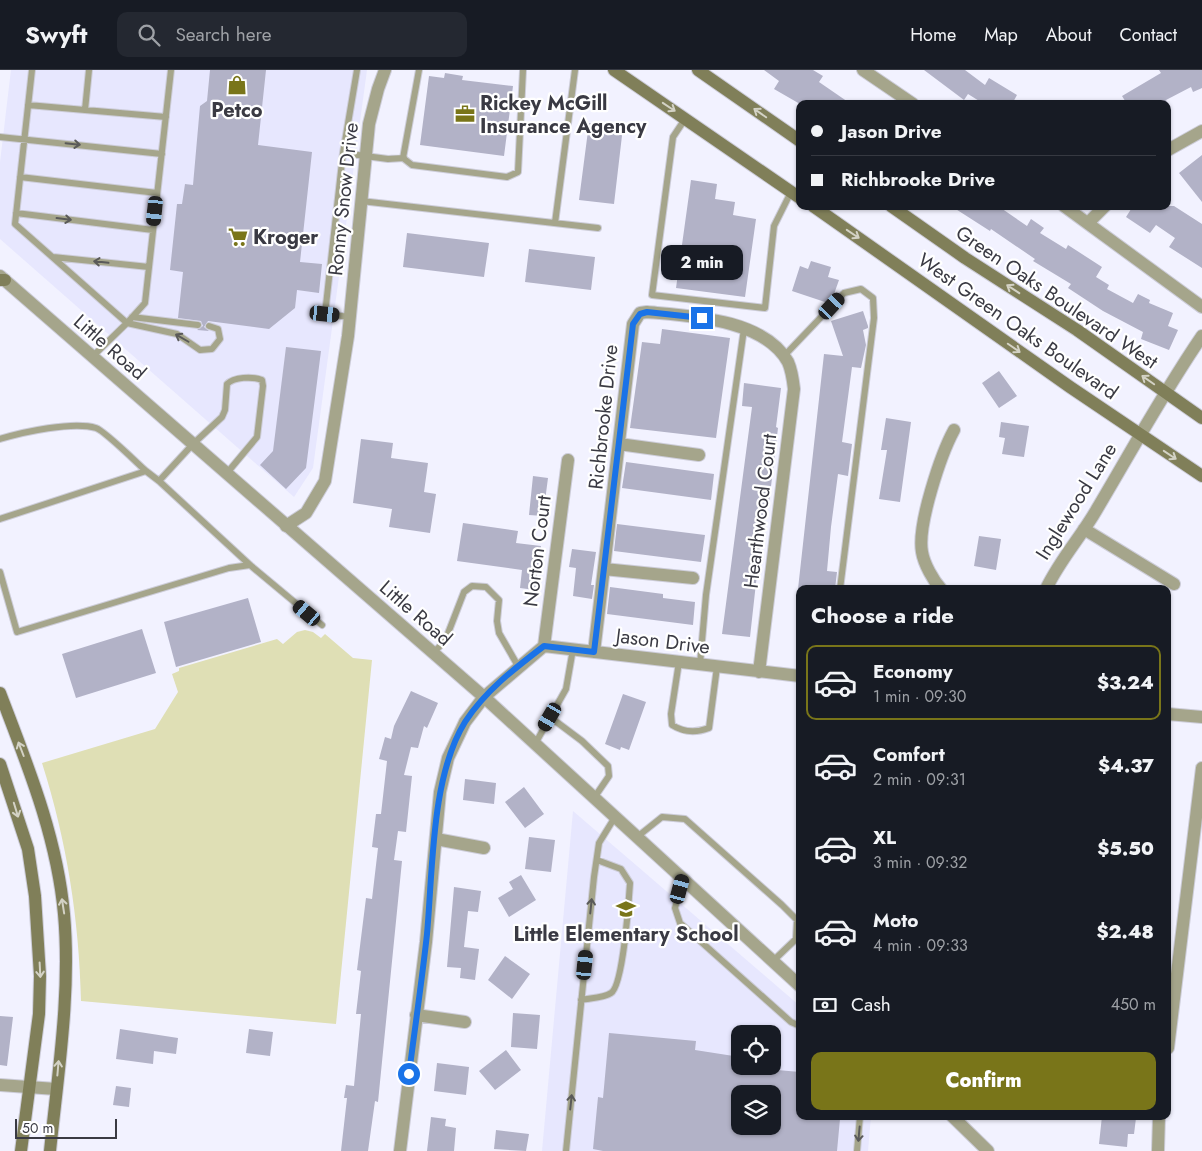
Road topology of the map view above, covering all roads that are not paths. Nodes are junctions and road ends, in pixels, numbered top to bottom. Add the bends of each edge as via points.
1 (32, 70) edge
2 (90, 70) edge
3 (171, 70) edge
4 (358, 70) edge
5 (385, 70) edge
6 (419, 70) edge
7 (523, 70) edge
8 (575, 70) edge
9 (614, 70) edge
10 (698, 70) edge
11 (863, 70) edge
12 (907, 100) edge
13 (28, 105) junction
14 (85, 110) junction
15 (166, 116) junction
16 (685, 119) junction
17 (1202, 131) edge
18 (0, 137) edge
19 (24, 138) junction
20 (796, 138) edge
21 (1171, 148) edge
22 (343, 153) junction
23 (162, 154) junction
24 (366, 156) junction
25 (404, 158) junction
26 (20, 177) junction
27 (157, 192) junction
28 (796, 195) edge
29 (361, 201) junction
30 (819, 210) edge
31 (897, 210) edge
32 (1069, 210) edge
33 (1101, 210) edge
34 (16, 213) junction
35 (555, 223) junction
36 (1088, 224) junction
37 (598, 228) dead end
38 (153, 230) junction
39 (52, 257) junction
40 (149, 268) junction
41 (2, 279) edge
42 (1202, 307) edge
43 (132, 317) junction
44 (350, 317) junction
45 (127, 323) junction
46 (198, 325) dead end
47 (209, 326) dead end
48 (744, 329) junction
49 (1202, 336) edge
50 (784, 356) junction
51 (92, 357) junction
52 (1164, 391) junction
53 (1202, 418) edge
54 (954, 430) dead end
55 (1139, 434) junction
56 (0, 439) edge
57 (193, 444) junction
58 (619, 444) junction
59 (699, 455) dead end
60 (568, 460) dead end
61 (146, 471) junction
62 (226, 474) junction
63 (1202, 476) edge
64 (159, 481) junction
65 (0, 519) edge
66 (286, 526) junction
67 (1084, 529) junction
68 (250, 565) junction
69 (604, 568) junction
70 (0, 572) edge
71 (693, 578) dead end
72 (1174, 584) dead end
73 (841, 585) edge
74 (938, 585) edge
75 (1048, 585) edge
76 (322, 625) dead end
77 (544, 646) junction
78 (573, 650) junction
79 (594, 652) junction
80 (433, 653) junction
81 (679, 662) junction
82 (700, 664) junction
83 (518, 666) junction
84 (716, 666) junction
85 (759, 672) junction
86 (796, 676) edge
87 (0, 693) edge
88 (484, 696) junction
89 (1171, 714) edge
90 (550, 717) junction
91 (1202, 717) edge
92 (535, 744) junction
93 (0, 764) edge
94 (1202, 768) edge
95 (594, 798) junction
96 (615, 817) junction
97 (637, 837) junction
98 (436, 839) junction
99 (484, 848) dead end
100 (597, 860) junction
101 (683, 879) junction
102 (773, 961) junction
103 (796, 982) edge
104 (581, 1000) junction
105 (416, 1015) junction
106 (465, 1022) dead end
107 (1171, 1023) edge
108 (796, 1024) edge
109 (0, 1085) edge
110 (29, 1086) junction
111 (56, 1089) junction
112 (860, 1120) edge
113 (956, 1120) edge
114 (1159, 1120) edge
115 (21, 1151) edge
116 (50, 1151) edge
117 (400, 1151) edge
118 (566, 1151) edge
119 (857, 1151) edge
120 (988, 1151) edge
121 (1158, 1151) edge

1 - 13 lane
2 - 14 lane
3 - 15 lane
4 - 22 lane
5 - 24 street, Ronny Snow Drive via 369,124
6 - 25 lane
7 - 25 lane via 518,172 508,177 412,165
8 - 35 lane
9 -> 16 main road
20 -> 10 main road
11 - 12 street
13 - 14 lane
13 - 19 lane
14 - 15 lane
15 - 23 lane
16 - 28 main road
16 - 28 lane via 673,138 652,295 765,308 774,226
17 - 21 street
18 - 19 lane
19 -> 23 lane
19 - 26 lane
22 - 24 lane
22 - 44 lane via 325,314
23 - 27 lane
24 - 25 lane
24 - 29 street, Ronny Snow Drive
26 - 27 lane
26 - 34 lane
27 - 38 lane
29 - 35 lane
29 - 44 street, Ronny Snow Drive
30 -> 55 main road, West Green Oaks Boulevard
52 -> 31 main road, Green Oaks Boulevard West
32 - 36 street
33 - 36 street
34 -> 38 lane
34 - 39 lane via 15,224
35 - 37 lane
36 - 42 street
38 - 40 lane
40 -> 39 lane
39 - 45 lane
40 - 43 lane via 145,303
41 - 51 street, Little Road
43 - 45 lane
43 - 46 lane
44 - 66 street, Ronny Snow Drive via 325,481 306,513
47 -> 45 lane via 218,329 220,339 214,348 205,350 177,334
45 - 51 lane
48 - 50 street, Richbrooke Drive via 768,340
48 - 58 street, Richbrooke Drive via 688,316 640,314 631,334
48 - 82 lane via 709,576
49 - 52 street, Inglewood Lane
50 - 73 lane via 844,293 861,288 873,298 874,318
50 - 85 street, Hearthwood Court via 792,371 794,389
51 - 57 street, Little Road
52 - 53 main road, Green Oaks Boulevard West
52 - 55 street, Inglewood Lane
54 - 74 street via 944,448 921,533 922,552
55 -> 63 main road, West Green Oaks Boulevard
55 - 67 street, Inglewood Lane
56 - 61 lane via 24,432 97,428
57 - 62 street, Little Road
57 - 62 lane via 222,418 227,384 234,380 262,380 258,437
57 - 64 lane
58 - 59 street
58 - 69 street, Richbrooke Drive
60 - 77 street, Norton Court
61 - 64 lane
61 - 65 lane
62 - 66 street, Little Road
64 - 68 lane
66 - 80 street, Little Road
67 - 72 street
67 - 75 street, Inglewood Lane via 1058,564
68 - 70 lane via 229,568 17,632
68 - 76 lane
69 - 71 street
69 - 79 street, Richbrooke Drive
77 - 78 street, Jason Drive
77 - 83 street
78 - 79 street, Jason Drive
78 - 90 lane via 566,689
79 - 81 street, Jason Drive
80 - 83 lane via 445,641 464,592 472,586 486,587 499,600 499,633
80 - 88 street, Little Road
81 - 82 street, Jason Drive
81 - 84 lane via 671,714 672,725 680,730 700,732 709,728
82 - 84 street, Jason Drive
83 - 88 street
84 - 85 street, Jason Drive
85 - 86 street, Jason Drive
111 -> 87 main road via 67,965 64,912 40,798
88 - 92 street, Little Road
88 - 98 street via 465,722 448,758 440,792
89 - 91 street
90 - 92 lane
90 - 95 lane via 608,766 609,776
92 - 95 street, Little Road
93 -> 110 main road via 28,849 34,896 40,976 39,1014
94 - 107 street
95 - 96 street, Little Road
96 - 97 street, Little Road
96 - 100 lane via 599,843
97 - 101 street, Little Road
97 - 102 lane via 662,817 685,819 782,905 796,920 796,938
98 - 99 street
98 - 105 street
104 -> 100 lane
100 - 104 lane via 621,869 630,883 626,931 618,986 611,993
101 - 102 street, Little Road
101 - 108 lane via 675,908 680,923
102 - 103 street, Little Road
118 -> 104 lane
105 - 106 street
105 - 117 street
109 - 110 street
110 - 111 street
110 - 115 main road
111 - 116 main road
112 -> 119 lane
113 - 120 street
114 - 121 street

